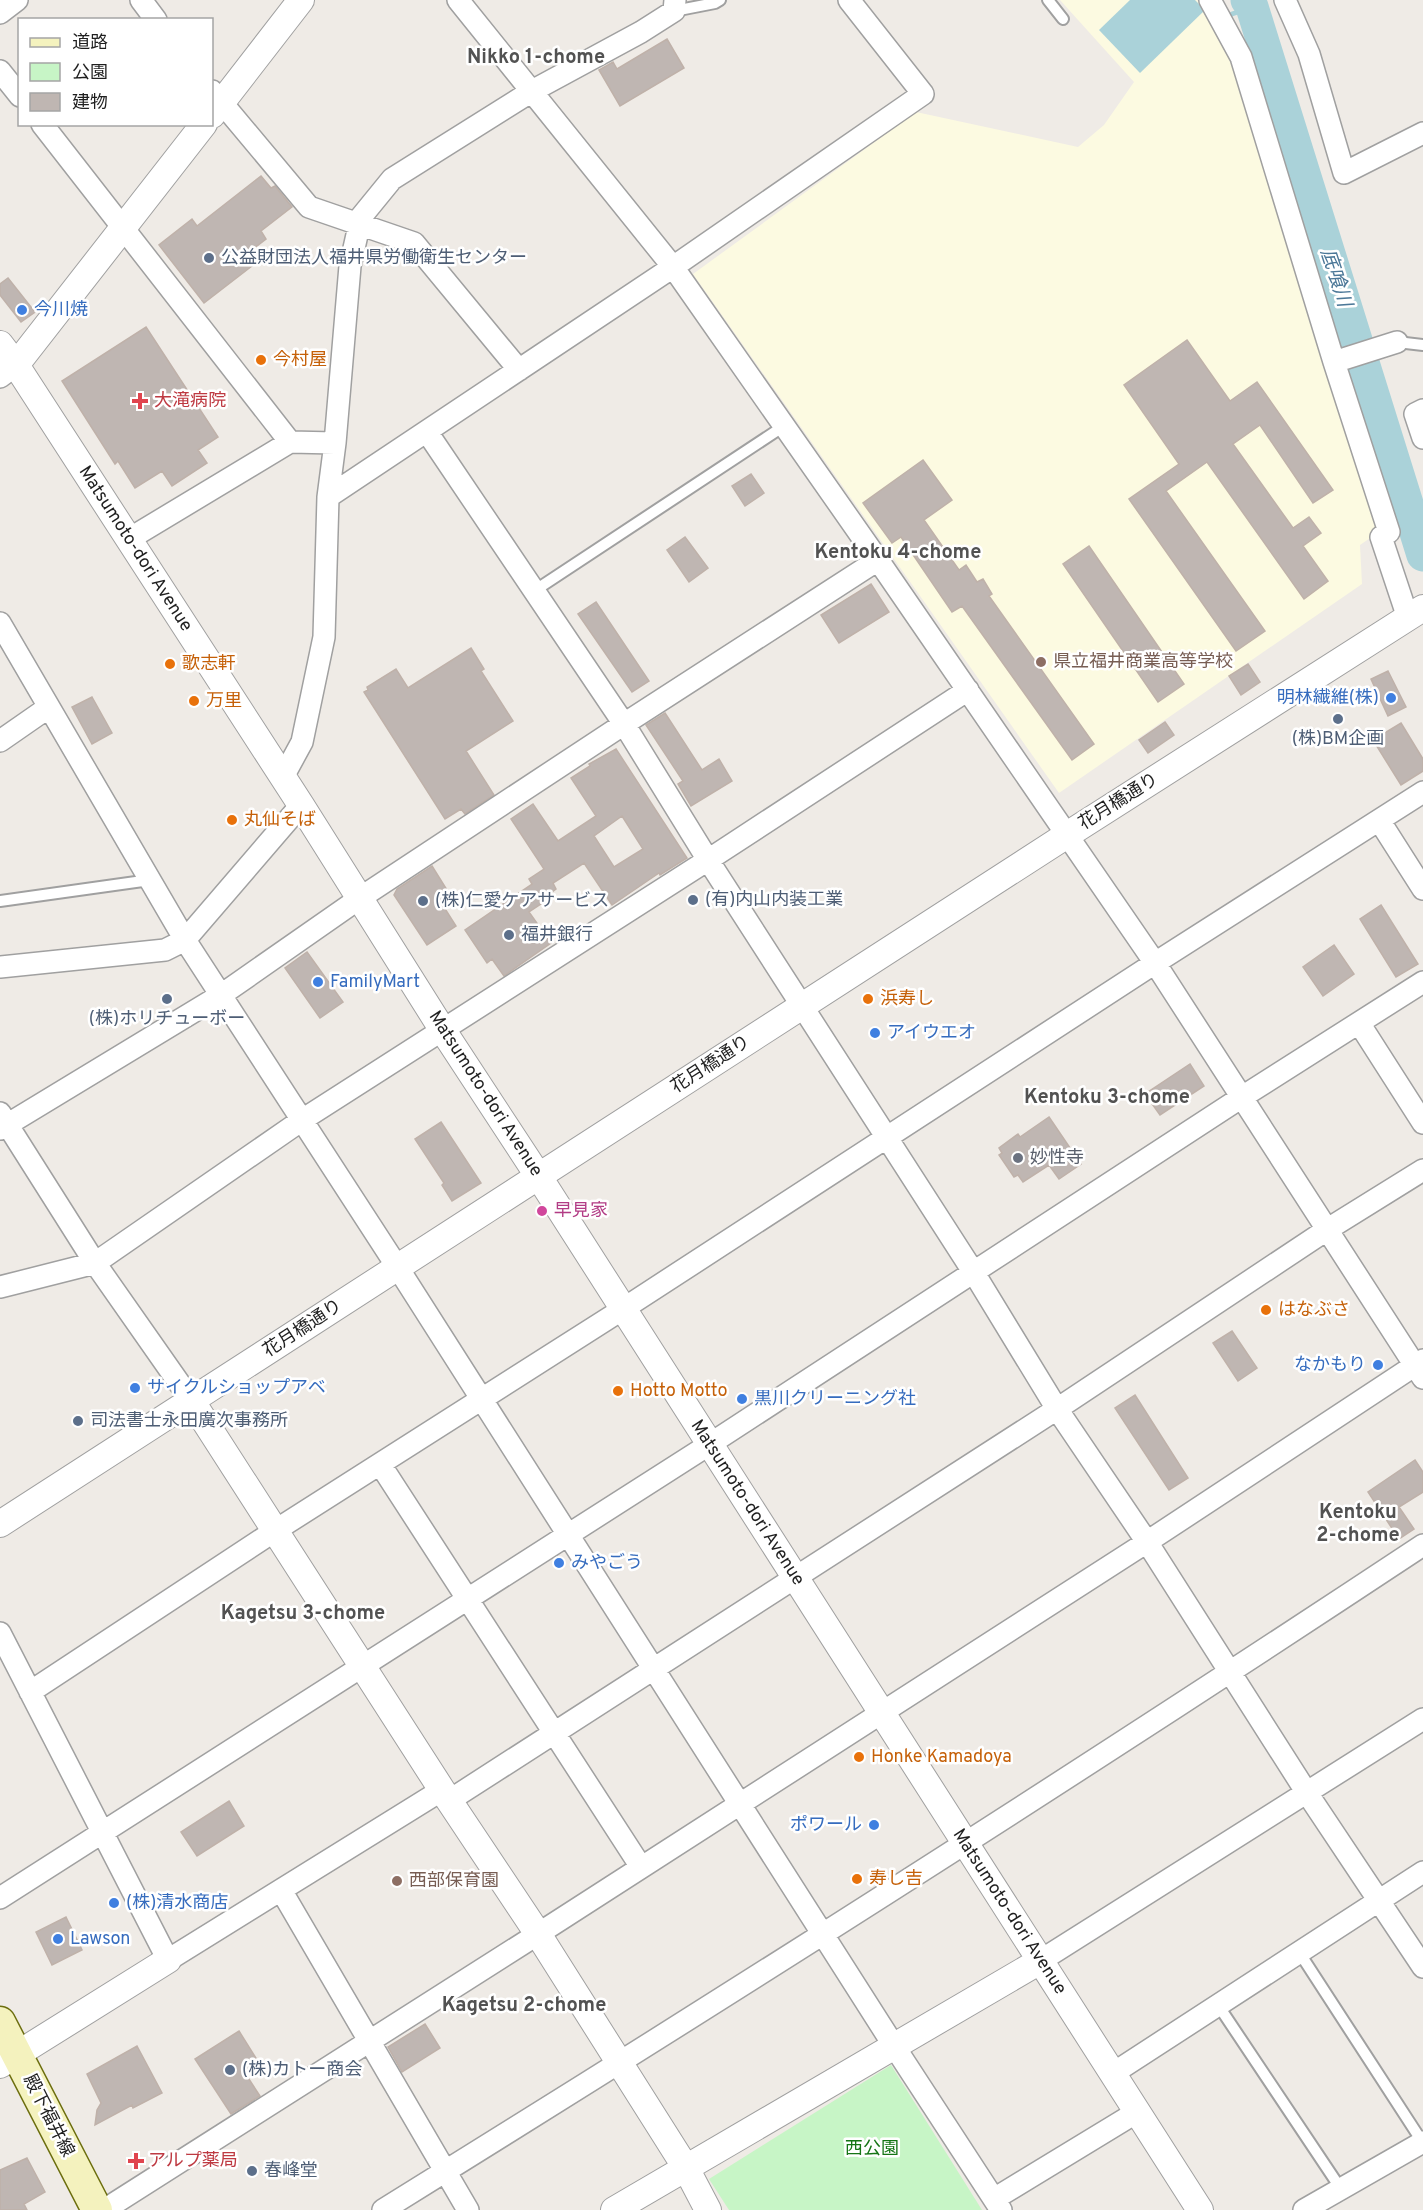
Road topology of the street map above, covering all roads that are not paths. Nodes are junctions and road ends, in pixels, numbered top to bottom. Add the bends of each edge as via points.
1 (17, 0) edge
2 (141, 0) edge
3 (302, 0) edge
4 (458, 0) edge
5 (720, 0) edge
6 (1048, 0) edge
7 (1210, 0) edge
8 (1285, 0) edge
9 (858, 4) edge
10 (674, 6) edge
11 (0, 13) edge
12 (154, 18) edge
13 (1063, 19) dead end
14 (0, 71) edge
15 (532, 90) junction
16 (18, 94) edge
17 (215, 103) edge
18 (44, 126) edge
19 (202, 126) edge
20 (1423, 133) edge
21 (359, 226) junction
22 (123, 227) junction
23 (673, 267) junction
24 (1397, 342) joint
25 (0, 344) edge
26 (1423, 345) edge
27 (1334, 362) junction
28 (519, 370) junction
29 (8, 371) edge
30 (1423, 410) edge
31 (784, 426) junction
32 (427, 432) junction
33 (1423, 438) edge
34 (290, 442) junction
35 (335, 443) junction
36 (328, 497) junction
37 (129, 539) junction
38 (878, 560) junction
39 (534, 591) junction
40 (1417, 612) edge
41 (0, 623) edge
42 (968, 690) junction
43 (49, 707) junction
44 (624, 724) junction
45 (0, 741) edge
46 (283, 777) junction
47 (1423, 792) edge
48 (301, 805) junction
49 (1379, 820) junction
50 (1067, 834) junction
51 (708, 860) junction
52 (150, 880) junction
53 (1423, 889) edge
54 (360, 898) junction
55 (0, 900) edge
56 (185, 940) junction
57 (1155, 963) junction
58 (0, 967) edge
59 (1423, 982) edge
60 (220, 995) junction
61 (801, 1006) junction
62 (1359, 1023) junction
63 (442, 1029) junction
64 (1242, 1097) junction
65 (302, 1120) junction
66 (3, 1122) edge
67 (1423, 1123) edge
68 (885, 1138) junction
69 (1423, 1170) edge
70 (539, 1177) junction
71 (1328, 1229) junction
72 (95, 1263) junction
73 (398, 1268) junction
74 (974, 1273) junction
75 (0, 1287) edge
76 (623, 1309) junction
77 (1420, 1368) edge
78 (481, 1399) junction
79 (191, 1400) junction
80 (1057, 1408) junction
81 (710, 1444) junction
82 (380, 1464) junction
83 (0, 1524) edge
84 (276, 1530) junction
85 (568, 1535) junction
86 (1147, 1542) junction
87 (1423, 1545) edge
88 (795, 1578) junction
89 (467, 1599) junction
90 (0, 1633) edge
91 (363, 1666) junction
92 (654, 1669) junction
93 (1230, 1673) junction
94 (30, 1692) junction
95 (881, 1712) junction
96 (1423, 1719) edge
97 (554, 1733) junction
98 (1307, 1793) junction
99 (446, 1795) junction
100 (740, 1804) junction
101 (102, 1832) junction
102 (965, 1843) junction
103 (641, 1867) junction
104 (1423, 1872) edge
105 (281, 1890) junction
106 (0, 1898) edge
107 (1378, 1901) junction
108 (538, 1934) junction
109 (823, 1935) junction
110 (1299, 1952) junction
111 (168, 1960) junction
112 (1040, 1961) junction
113 (1423, 1967) edge
114 (1218, 2005) junction
115 (0, 2022) edge
116 (370, 2041) junction
117 (894, 2046) junction
118 (8, 2060) edge
119 (620, 2063) junction
120 (1112, 2074) junction
121 (1137, 2112) junction
122 (1423, 2143) edge
123 (686, 2168) junction
124 (445, 2171) junction
125 (1341, 2189) junction
126 (998, 2204) edge
127 (97, 2210) edge
128 (104, 2210) edge
129 (383, 2210) edge
130 (468, 2210) edge
131 (614, 2210) edge
132 (708, 2210) edge
133 (1200, 2210) edge
134 (1304, 2210) edge

1 - 11 street
2 - 12 street
3 - 17 street
4 - 15 street
5 - 10 lane
6 - 13 lane
7 - 27 street via 1241,57
8 - 20 street via 1309,54 1344,173
9 - 23 street via 923,94
10 - 15 street via 641,32
14 - 16 street
15 - 21 street via 392,179 361,217
15 - 23 street
17 - 21 street via 309,207
18 - 22 street
19 - 22 street
21 - 28 street via 414,243
21 - 35 street via 350,266
22 - 29 street
22 - 34 street
23 - 28 street
23 - 31 street
24 - 26 lane
24 - 27 street
25 - 29 street, Matsumoto-dori Avenue
27 - 40 street via 1389,532 1381,537
28 - 32 street
29 - 37 street, Matsumoto-dori Avenue
30 - 33 street via 1415,414
31 - 38 street
31 - 39 lane
32 - 36 street
32 - 39 street
34 - 35 street
34 - 37 street
35 - 36 street
36 - 46 street via 324,637 302,742
37 - 46 street, Matsumoto-dori Avenue
38 - 42 street
38 - 44 street
39 - 44 street
40 - 50 street, 花月橋通り
41 - 43 street
42 - 50 street
42 - 51 street
43 - 45 street
43 - 52 street
44 - 51 street
44 - 54 street
46 - 48 street, Matsumoto-dori Avenue
47 - 49 street
48 - 54 street, Matsumoto-dori Avenue
48 - 56 street
49 - 53 street
49 - 57 street
50 - 57 street
50 - 61 street, 花月橋通り
51 - 61 street
51 - 63 street
52 - 55 lane
52 - 56 street
54 - 60 street
54 - 63 street, Matsumoto-dori Avenue
56 - 58 street via 165,950
56 - 60 street
57 - 64 street
57 - 68 street
59 - 62 street
60 - 65 street
60 - 66 street
61 - 68 street
61 - 70 street, 花月橋通り
62 - 64 street
62 - 67 street
63 - 65 street
63 - 70 street, Matsumoto-dori Avenue
64 - 71 street
64 - 74 street
65 - 72 street
65 - 73 street
66 - 72 street
68 - 74 street
68 - 76 street
69 - 71 street
70 - 73 street, 花月橋通り
70 - 76 street, Matsumoto-dori Avenue
71 - 77 street
71 - 80 street
72 - 75 street
72 - 79 street
73 - 78 street
73 - 79 street, 花月橋通り
74 - 80 street
74 - 81 street
76 - 78 street
76 - 81 street, Matsumoto-dori Avenue
77 - 86 street
78 - 82 street
78 - 85 street
79 - 83 street, 花月橋通り
79 - 84 street
80 - 86 street
80 - 88 street
81 - 85 street
81 - 88 street, Matsumoto-dori Avenue
82 - 84 street
82 - 89 street
84 - 91 street
84 - 94 street
85 - 89 street
85 - 92 street
86 - 93 street
86 - 95 street
87 - 93 street
88 - 92 street
88 - 95 street, Matsumoto-dori Avenue
89 - 91 street
89 - 97 street
90 - 94 street
91 - 99 street
91 - 101 street
92 - 97 street
92 - 100 street
93 - 98 street
93 - 102 street
94 - 101 street
95 - 100 street
95 - 102 street, Matsumoto-dori Avenue
96 - 98 street
97 - 99 street
97 - 103 street
98 - 107 street
98 - 112 street
99 - 105 street
99 - 108 street
100 - 103 street
100 - 109 street
101 - 106 street
101 - 111 street
102 - 109 street
102 - 112 street, Matsumoto-dori Avenue
103 - 108 street
104 - 107 street
105 - 111 street
105 - 116 street
107 - 110 street
107 - 113 street
108 - 116 street
108 - 119 street
109 - 117 street
109 - 119 street
110 - 114 street
110 - 122 lane
111 - 118 street
112 - 117 street
112 - 120 street, Matsumoto-dori Avenue
114 - 120 street
114 - 125 lane
115 - 118 main road, 殿下福井線
116 - 124 street
116 - 128 street
117 - 123 street
117 - 126 street
118 - 127 main road, 殿下福井線
119 - 123 street
119 - 124 street
120 - 121 street, Matsumoto-dori Avenue
121 - 126 street
121 - 133 street, Matsumoto-dori Avenue
122 - 125 street
123 - 131 street
123 - 132 street
124 - 129 street
124 - 130 street
125 - 134 street

